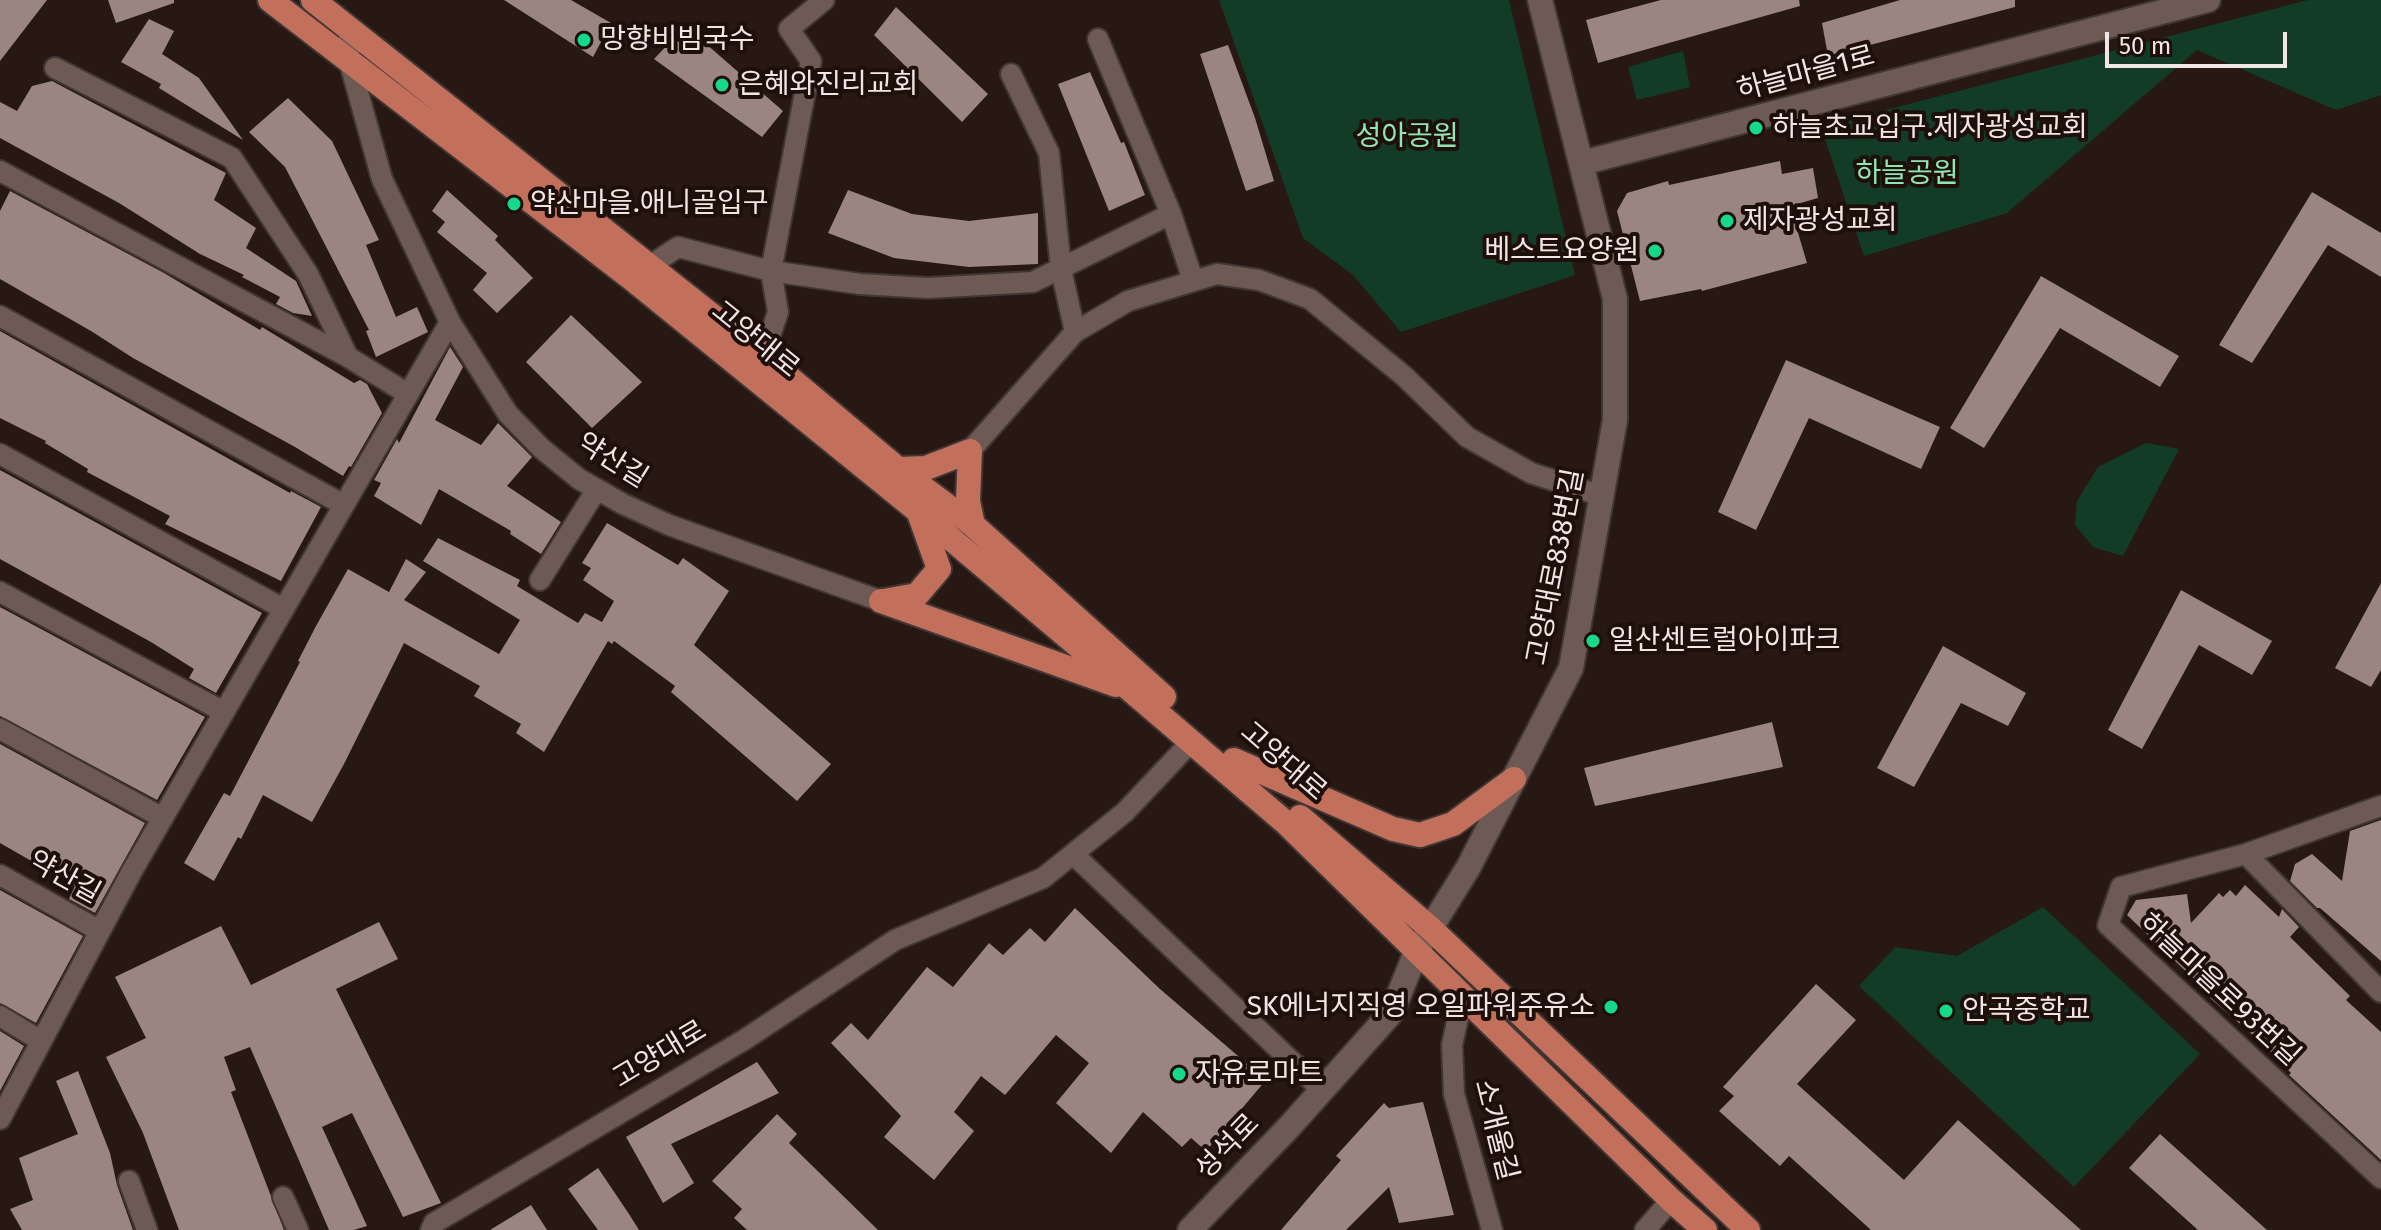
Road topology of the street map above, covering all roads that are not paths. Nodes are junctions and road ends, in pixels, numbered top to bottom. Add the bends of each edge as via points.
1 (270, 0) edge
2 (313, 0) edge
3 (824, 0) edge
4 (1540, 0) edge
5 (2208, 0) edge
6 (349, 28) junction
7 (1098, 39) dead end
8 (349, 60) junction
9 (55, 68) dead end
10 (1011, 74) dead end
11 (1582, 163) junction
12 (0, 171) edge
13 (1171, 214) junction
14 (648, 267) junction
15 (1061, 269) junction
16 (771, 271) junction
17 (1193, 280) junction
18 (0, 316) edge
19 (450, 322) junction
20 (1075, 332) junction
21 (763, 356) junction
22 (348, 357) junction
23 (408, 394) junction
24 (970, 451) junction
25 (0, 454) edge
26 (898, 469) junction
27 (597, 489) junction
28 (1602, 496) junction
29 (344, 505) junction
30 (918, 511) junction
31 (973, 525) junction
32 (540, 580) dead end
33 (0, 592) edge
34 (881, 601) junction
35 (284, 609) junction
36 (1133, 692) junction
37 (224, 712) junction
38 (0, 729) edge
39 (1191, 742) junction
40 (1234, 760) junction
41 (1514, 779) junction
42 (2381, 806) edge
43 (163, 818) junction
44 (1073, 854) junction
45 (2246, 854) junction
46 (0, 875) edge
47 (1430, 928) junction
48 (100, 931) junction
49 (1417, 950) junction
50 (2381, 992) edge
51 (1463, 995) junction
52 (0, 1016) edge
53 (41, 1041) junction
54 (1322, 1090) junction
55 (0, 1119) edge
56 (2381, 1178) edge
57 (129, 1181) dead end
58 (283, 1197) dead end
59 (1671, 1200) junction
60 (147, 1230) edge
61 (298, 1230) edge
62 (431, 1230) edge
63 (1190, 1230) edge
64 (1492, 1230) edge
65 (1645, 1230) edge
66 (1705, 1230) edge
67 (1748, 1230) edge

1 - 8 main road, 고양대로
2 - 6 main road, 고양대로
3 - 16 street, 고양대로 via 789,29 811,61
4 - 11 street
5 - 11 street, 하늘마을1로
6 - 8 street
6 - 14 main road, 고양대로
7 - 13 street
8 - 19 street via 382,179
8 - 30 main road, 고양대로 via 631,278
9 - 22 street via 232,158 308,274
10 - 15 street via 1049,153
11 - 28 street, 고양대로838번길 via 1615,299 1615,420
12 - 22 street
13 - 15 street
13 - 17 street
14 - 16 street via 678,247
14 - 21 main road, 고양대로
15 - 16 street via 1033,282 928,288
15 - 20 street
16 - 21 street, 고양대로 via 778,312
17 - 20 street via 1128,301
17 - 28 street via 1217,274 1259,280 1310,299 1404,376 1467,437 1531,473
18 - 29 street
19 - 23 street, 약산길
19 - 27 street, 약산길 via 508,414 541,448
20 - 24 street
21 - 26 main road, 고양대로
22 - 23 street
23 - 29 street, 약산길
24 - 26 main road via 926,468
24 - 31 main road via 968,501
25 - 35 street
26 - 31 main road, 고양대로
27 - 32 street
27 - 34 street, 약산길 via 669,525
28 - 41 street, 고양대로838번길 via 1571,668
29 - 35 street, 약산길
30 - 34 main road via 939,569 917,595
30 - 36 main road, 고양대로
31 - 40 main road, 고양대로
33 - 37 street
34 - 36 main road
35 - 37 street, 약산길
36 - 39 main road, 고양대로
37 - 43 street, 약산길
38 - 43 street
39 - 44 street, 고양대로 via 1125,812
39 - 49 main road, 고양대로 via 1286,823
40 - 41 main road via 1393,829 1420,835 1453,824
40 - 47 main road, 고양대로
41 - 47 street, 고양대로838번길
42 - 45 street, 하늘마을로93번길
43 - 48 street, 약산길
44 - 54 street
44 - 62 street, 고양대로 via 1043,878 895,940 744,1040 434,1223
45 - 50 street
45 - 56 street, 하늘마을로93번길 via 2121,887 2108,925
46 - 48 street, 약산길
47 - 49 street, 고양대로838번길
47 - 67 main road, 고양대로
48 - 53 street, 약산길
49 - 51 main road, 고양대로
49 - 54 street, 성석로 via 1392,1012
51 - 59 main road, 고양대로
51 - 64 street, 소개울길 via 1452,1045 1454,1094
52 - 53 street
53 - 55 street, 약산길
54 - 63 street, 성석로
57 - 60 street
58 - 61 street
59 - 65 street
59 - 66 main road, 고양대로

